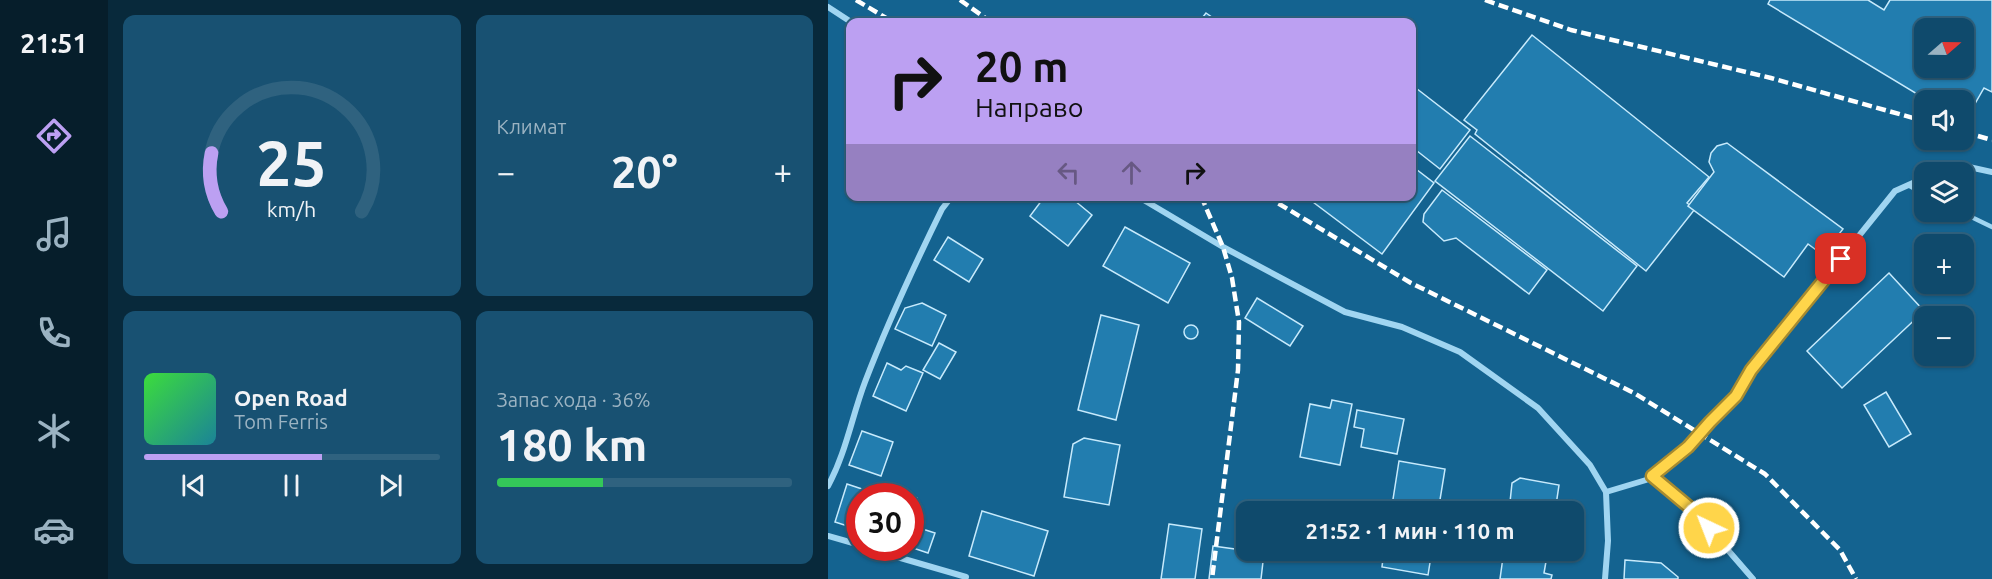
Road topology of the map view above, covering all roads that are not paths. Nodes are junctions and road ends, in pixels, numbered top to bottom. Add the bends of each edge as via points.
1 (828, 7) edge
2 (846, 18) edge
3 (1974, 168) edge
4 (1992, 172) edge
5 (1914, 182) edge
6 (1908, 185) junction
7 (1914, 188) edge
8 (948, 201) edge
9 (1145, 201) edge
10 (1974, 218) edge
11 (1992, 227) edge
12 (1652, 476) junction
13 (828, 486) edge
14 (1606, 492) junction
15 (828, 536) edge
16 (846, 542) edge
17 (911, 561) edge
18 (966, 577) dead end
19 (1605, 579) edge
20 (1753, 579) edge

1 - 2 street
3 - 4 street
5 - 6 street
6 - 7 lane
6 - 12 street via 1895,191 1886,202 1751,370 1736,396 1688,447
8 - 13 street via 896,303
9 - 14 street via 1345,312 1402,327 1460,352 1538,408 1590,465
10 - 11 lane
12 - 14 street
12 - 20 street via 1694,511
14 - 19 street
15 - 16 street
17 - 18 street

